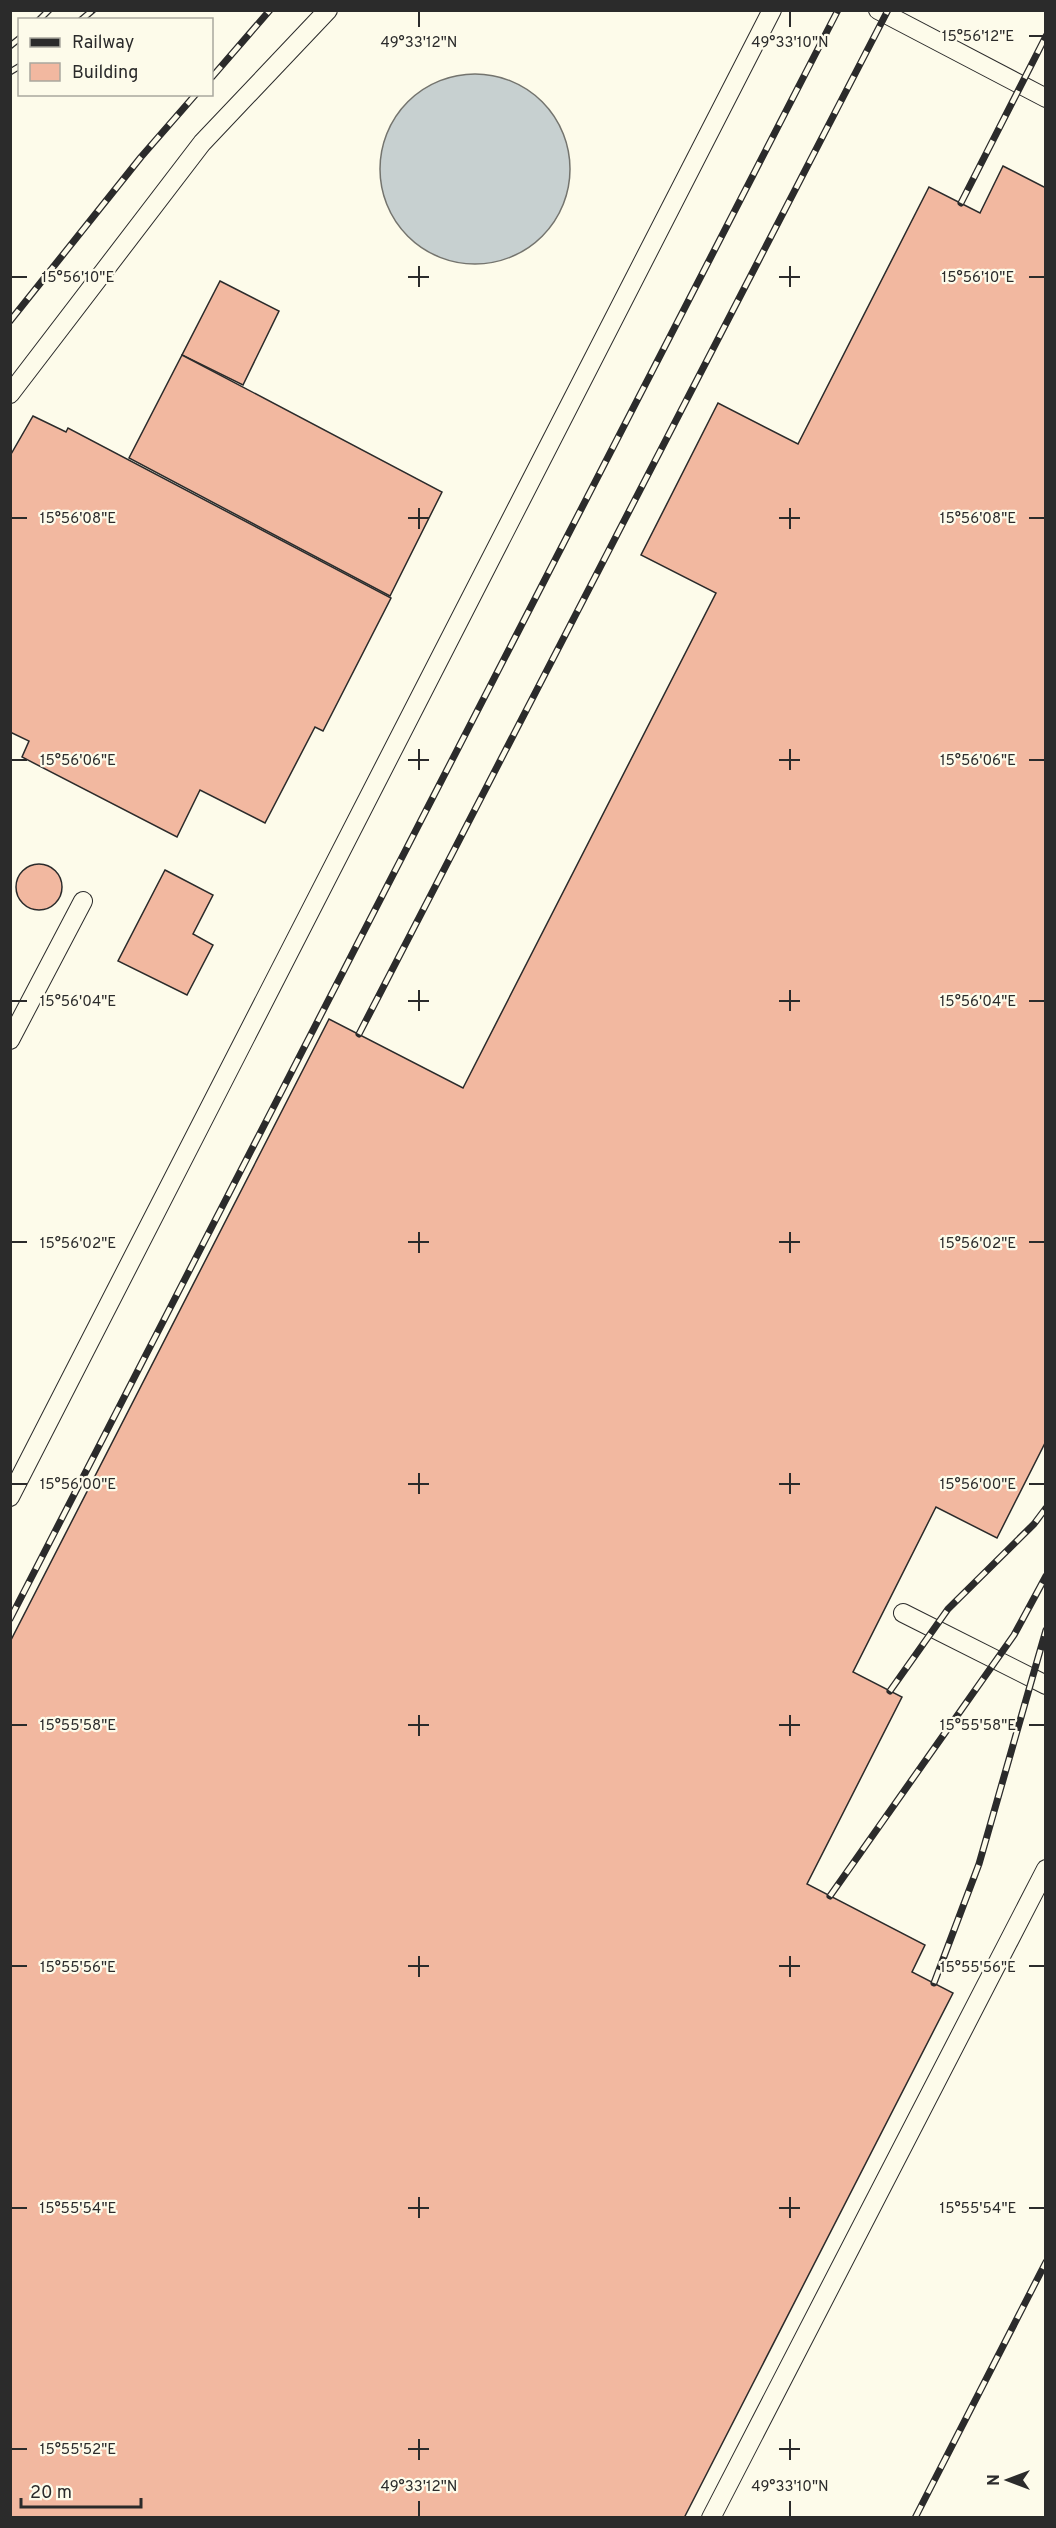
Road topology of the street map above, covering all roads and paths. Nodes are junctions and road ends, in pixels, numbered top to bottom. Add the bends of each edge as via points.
1 (328, 10) edge
2 (772, 10) edge
3 (878, 10) edge
4 (1046, 98) edge
5 (10, 394) edge
6 (83, 901) dead end
7 (10, 1040) edge
8 (10, 1497) edge
9 (903, 1613) dead end
10 (1046, 1685) edge
11 (1046, 1869) edge
12 (711, 2517) edge

1 - 5 lane via 202,143
2 - 8 lane
3 - 4 lane
6 - 7 lane
9 - 10 lane
11 - 12 lane

